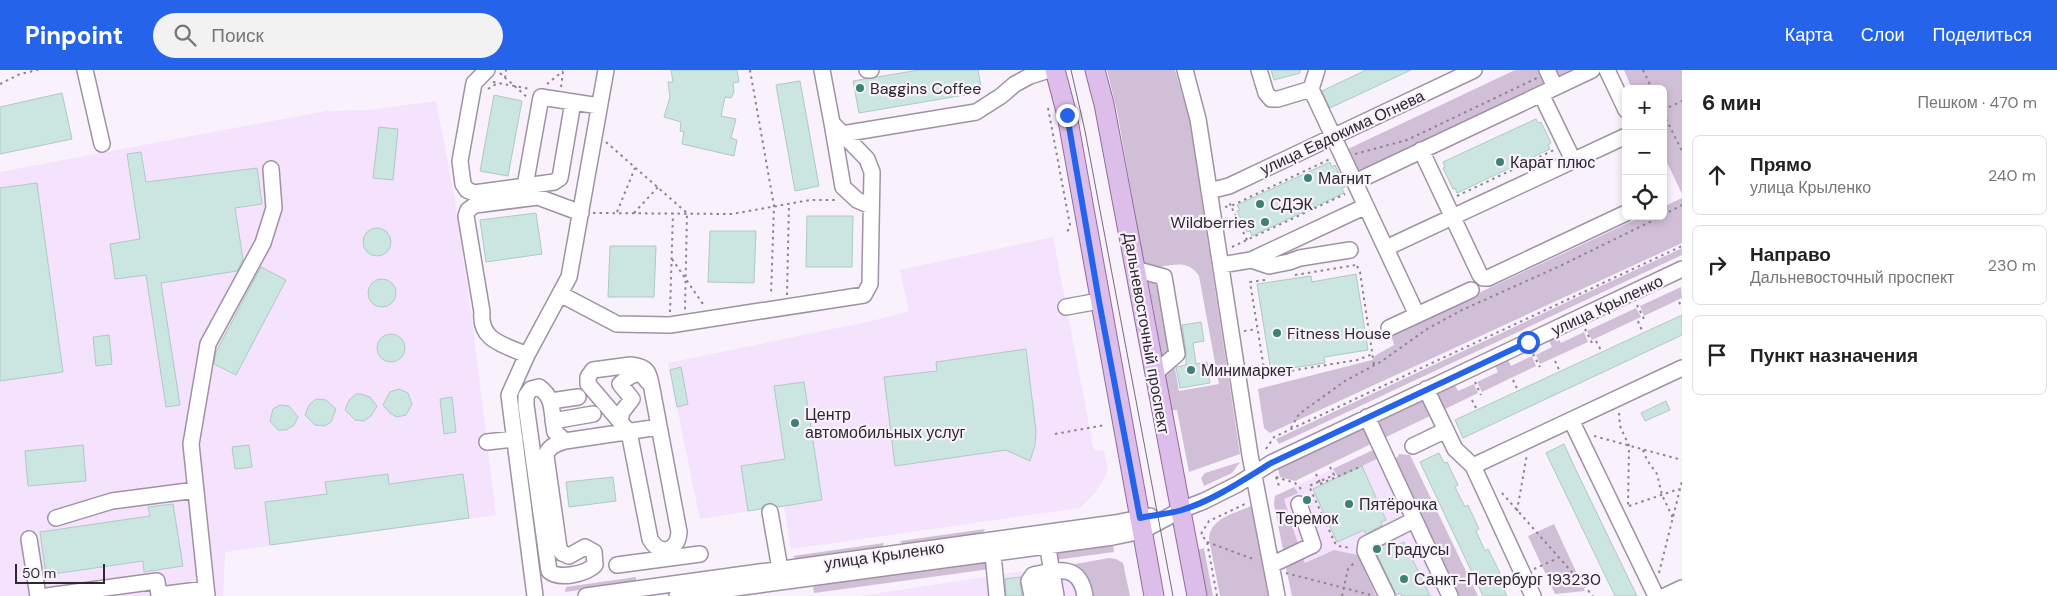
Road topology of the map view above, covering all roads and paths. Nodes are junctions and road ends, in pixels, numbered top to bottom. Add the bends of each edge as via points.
1 (38, 70) edge
2 (85, 70) edge
3 (496, 70) edge
4 (506, 70) edge
5 (606, 70) edge
6 (751, 70) edge
7 (822, 70) edge
8 (867, 70) edge
9 (871, 70) edge
10 (1049, 70) edge
11 (1055, 70) edge
12 (1095, 70) edge
13 (1185, 70) edge
14 (1259, 70) edge
15 (1317, 70) edge
16 (1474, 70) edge
17 (1592, 70) edge
18 (1607, 70) edge
19 (1643, 70) edge
20 (563, 71) edge
21 (1548, 71) edge
22 (482, 75) edge
23 (505, 78) junction
24 (0, 84) edge
25 (1650, 85) edge
26 (514, 86) junction
27 (1556, 87) junction
28 (1311, 89) junction
29 (1541, 94) junction
30 (541, 99) junction
31 (566, 101) junction
32 (1682, 101) edge
33 (1048, 102) dead end
34 (1622, 102) edge
35 (599, 106) junction
36 (1667, 110) edge
37 (1667, 120) edge
38 (832, 123) junction
39 (595, 132) junction
40 (842, 134) junction
41 (1333, 137) junction
42 (1622, 138) edge
43 (1682, 142) edge
44 (1678, 143) junction
45 (102, 144) dead end
46 (1565, 145) junction
47 (1421, 150) junction
48 (1682, 151) edge
49 (1342, 156) junction
50 (1573, 160) junction
51 (635, 168) junction
52 (271, 169) dead end
53 (1356, 185) junction
54 (525, 186) junction
55 (658, 187) junction
56 (1209, 191) junction
57 (1227, 198) dead end
58 (857, 200) junction
59 (1445, 201) junction
60 (789, 204) junction
61 (1682, 205) edge
62 (774, 206) junction
63 (871, 206) junction
64 (1231, 206) junction
65 (1366, 206) junction
66 (1222, 207) dead end
67 (581, 212) junction
68 (617, 213) junction
69 (634, 213) junction
70 (673, 213) junction
71 (687, 213) junction
72 (1667, 213) edge
73 (1622, 215) edge
74 (1453, 217) junction
75 (1654, 220) edge
76 (1068, 233) dead end
77 (1247, 240) junction
78 (1682, 246) edge
79 (1229, 248) dead end
80 (1386, 248) junction
81 (1350, 250) joint
82 (672, 259) junction
83 (1251, 260) junction
84 (1221, 265) junction
85 (1356, 265) junction
86 (1135, 269) junction
87 (1682, 269) edge
88 (1289, 276) dead end
89 (686, 279) junction
90 (1269, 279) dead end
91 (1471, 290) dead end
92 (560, 294) junction
93 (1099, 301) junction
94 (1679, 302) dead end
95 (786, 307) junction
96 (1066, 307) dead end
97 (1682, 307) edge
98 (771, 310) junction
99 (1417, 315) junction
100 (713, 318) junction
101 (1638, 321) dead end
102 (677, 324) junction
103 (1390, 328) dead end
104 (1257, 329) junction
105 (1244, 331) dead end
106 (1643, 332) dead end
107 (1596, 341) dead end
108 (1602, 352) dead end
109 (1373, 354) junction
110 (527, 355) junction
111 (1555, 361) dead end
112 (1374, 365) junction
113 (1682, 368) edge
114 (1560, 372) dead end
115 (1154, 374) junction
116 (1513, 380) dead end
117 (652, 389) junction
118 (1426, 389) junction
119 (1518, 391) dead end
120 (578, 397) dead end
121 (1617, 398) junction
122 (1472, 400) dead end
123 (551, 402) junction
124 (1477, 410) dead end
125 (594, 414) dead end
126 (1367, 417) junction
127 (553, 421) junction
128 (625, 426) junction
129 (1105, 426) dead end
130 (1574, 426) junction
131 (659, 427) junction
132 (1291, 429) junction
133 (1446, 430) junction
134 (1055, 434) dead end
135 (515, 439) junction
136 (1530, 439) junction
137 (565, 441) junction
138 (487, 442) dead end
139 (1414, 446) dead end
140 (1629, 446) junction
141 (1266, 449) dead end
142 (1643, 450) junction
143 (1682, 460) edge
144 (1362, 466) dead end
145 (1473, 466) junction
146 (1330, 467) dead end
147 (1274, 471) dead end
148 (1254, 474) junction
149 (1316, 474) dead end
150 (1276, 477) junction
151 (1682, 480) edge
152 (1320, 484) junction
153 (1680, 488) junction
154 (1280, 489) dead end
155 (196, 490) junction
156 (1500, 491) dead end
157 (1662, 495) junction
158 (1301, 497) joint
159 (1248, 503) dead end
160 (1622, 509) junction
161 (1181, 510) junction
162 (1517, 511) junction
163 (770, 512) dead end
164 (56, 518) dead end
165 (1672, 518) junction
166 (1414, 520) junction
167 (1141, 524) junction
168 (30, 540) dead end
169 (1046, 540) junction
170 (1207, 542) junction
171 (992, 547) junction
172 (1365, 549) junction
173 (700, 554) dead end
174 (1558, 558) junction
175 (617, 564) dead end
176 (1271, 565) junction
177 (780, 569) junction
178 (1047, 572) junction
179 (1285, 573) dead end
180 (1523, 574) junction
181 (706, 586) junction
182 (727, 587) edge
183 (1682, 588) edge
184 (1344, 589) junction
185 (207, 593) edge
186 (1659, 595) edge
187 (38, 596) edge
188 (46, 596) edge
189 (535, 596) edge
190 (586, 596) edge
191 (677, 596) edge
192 (997, 596) edge
193 (1032, 596) edge
194 (1044, 596) edge
195 (1056, 596) edge
196 (1085, 596) edge
197 (1154, 596) edge
198 (1197, 596) edge
199 (1217, 596) edge
200 (1277, 596) edge
201 (1342, 596) edge
202 (1373, 596) edge
203 (1387, 596) edge
204 (1450, 596) edge
205 (1533, 596) edge
206 (1593, 596) edge

1 - 24 path
2 - 45 street
3 - 23 path
4 - 23 path
5 - 35 street
6 - 62 path
7 - 38 street
8 - 9 street
10 - 40 street via 1015,84 976,112
11 - 93 main road via 1067,115
12 - 86 main road, Дальневосточный проспект
13 - 56 street via 1198,119
14 - 28 street via 1266,93 1271,98 1278,99
15 - 28 street
16 - 41 street, улица Евдокима Огнева
17 - 27 street
18 - 34 street
19 - 25 path
20 - 30 path via 542,88
20 - 31 path
21 - 27 street
21 - 49 path via 1406,140
22 - 26 path
22 - 54 street via 474,84 460,161 463,184 474,193
23 - 26 path
26 - 30 path
26 - 30 path
27 - 29 street
28 - 41 street
29 - 46 street
29 - 47 street
30 - 31 street
30 - 54 street
31 - 35 street
31 - 54 street via 560,178 554,182
32 - 36 path
33 - 76 path via 1070,225
35 - 39 street
37 - 44 path
38 - 40 street
38 - 58 street via 843,188
39 - 51 path
39 - 67 street
40 - 63 street via 868,159 872,172
41 - 49 street
41 - 56 street, улица Евдокима Огнева via 1229,186
42 - 50 street
43 - 44 path
44 - 48 path
46 - 50 street
46 - 59 path
47 - 53 street
47 - 59 street
49 - 53 street
49 - 64 path
50 - 74 street
51 - 55 path
51 - 68 path
52 - 155 street via 274,208 263,242 208,344 191,444
53 - 65 street
53 - 77 path
55 - 69 path
55 - 71 path
56 - 84 street
57 - 64 path
58 - 60 path via 810,200
58 - 63 street
59 - 74 street
60 - 62 path
60 - 95 path
61 - 72 path
62 - 71 path via 732,214
62 - 98 path
63 - 95 street via 870,284 864,295
64 - 66 path
64 - 77 path
65 - 80 street
65 - 83 street
67 - 68 path
67 - 92 street via 569,277
67 - 110 street via 538,197 475,206 468,210 466,216 485,333
68 - 69 path
69 - 70 path
70 - 71 path
70 - 82 path
71 - 89 path
73 - 74 street via 1488,278 1480,275
74 - 80 street
75 - 112 path via 1462,310
77 - 79 path
78 - 132 path
80 - 99 street
81 - 83 street via 1269,266
81 - 85 path
82 - 89 path
82 - 102 path
83 - 84 street
84 - 148 street
85 - 88 path
85 - 109 path via 1360,272
86 - 115 main road, Дальневосточный проспект
86 - 115 street via 1164,277 1177,354
87 - 118 street, улица Крыленко
89 - 100 path
89 - 102 path
90 - 104 path via 1250,282
91 - 99 street
92 - 102 street via 617,324
92 - 110 street
93 - 96 street
93 - 167 main road
94 - 97 path
95 - 98 street
98 - 100 street
99 - 103 street
100 - 102 street
101 - 106 path
104 - 105 path
104 - 109 path via 1265,375 1357,360
107 - 108 path
109 - 112 path
110 - 135 street via 509,395
111 - 114 path
112 - 132 path via 1299,414
113 - 121 street
115 - 161 main road, Дальневосточный проспект
116 - 119 path
117 - 128 street via 645,377 637,374 620,384 632,399 622,412
117 - 128 street via 648,372 640,366 593,370 588,384
117 - 131 street
118 - 126 street, улица Крыленко
118 - 133 street
120 - 123 street
121 - 130 street
121 - 140 path via 1620,426
122 - 124 path
123 - 127 street
123 - 137 street via 539,387 526,396 549,570 559,576 589,570 595,565 594,552 585,547 569,556 559,548 546,456 552,447
125 - 127 street
126 - 148 street, улица Крыленко
126 - 166 street
127 - 137 street via 555,432
128 - 131 street
128 - 131 street via 650,539 660,550 674,546 679,540 679,532
128 - 137 street
129 - 134 path
130 - 136 street
130 - 140 path
130 - 160 street
132 - 141 path via 1274,437
133 - 139 street
133 - 145 street via 1455,449
135 - 138 street
135 - 189 street
136 - 145 street
136 - 162 path
140 - 142 path
140 - 160 path
142 - 143 path
142 - 157 path via 1657,474
144 - 152 path
145 - 180 street
146 - 152 path via 1334,475
147 - 150 path
148 - 161 street, улица Крыленко
148 - 176 street
149 - 152 path
150 - 154 path
150 - 158 path via 1295,483
151 - 153 path
152 - 172 path via 1309,486 1338,546
153 - 157 path
153 - 165 path
155 - 164 street via 112,501
155 - 185 street
156 - 162 path
157 - 160 path
157 - 165 path
158 - 176 street via 1313,545
159 - 170 path via 1209,521 1201,534
160 - 186 street
161 - 167 street, улица Крыленко
161 - 198 main road, Дальневосточный проспект
162 - 174 path
163 - 177 street
165 - 186 path
166 - 172 street via 1366,544
166 - 204 street
167 - 169 street, улица Крыленко
167 - 197 main road
168 - 187 street
169 - 171 street, улица Крыленко
169 - 178 street
170 - 176 path
170 - 199 path
171 - 177 street, улица Крыленко
171 - 182 street, улица Крыленко
171 - 192 street
172 - 184 path via 1348,568
172 - 203 street
173 - 175 street
174 - 180 path
174 - 206 path
176 - 200 street
177 - 182 street, улица Крыленко
178 - 193 street via 1033,575 1029,580
178 - 194 street via 1040,577
178 - 195 street
178 - 196 street via 1066,570 1073,574 1082,584
179 - 184 path
180 - 205 street
181 - 182 street, улица Крыленко
181 - 190 street, улица Крыленко
181 - 191 street, улица Крыленко
183 - 186 street
184 - 201 path
184 - 202 path
185 - 188 street via 159,595 157,581

